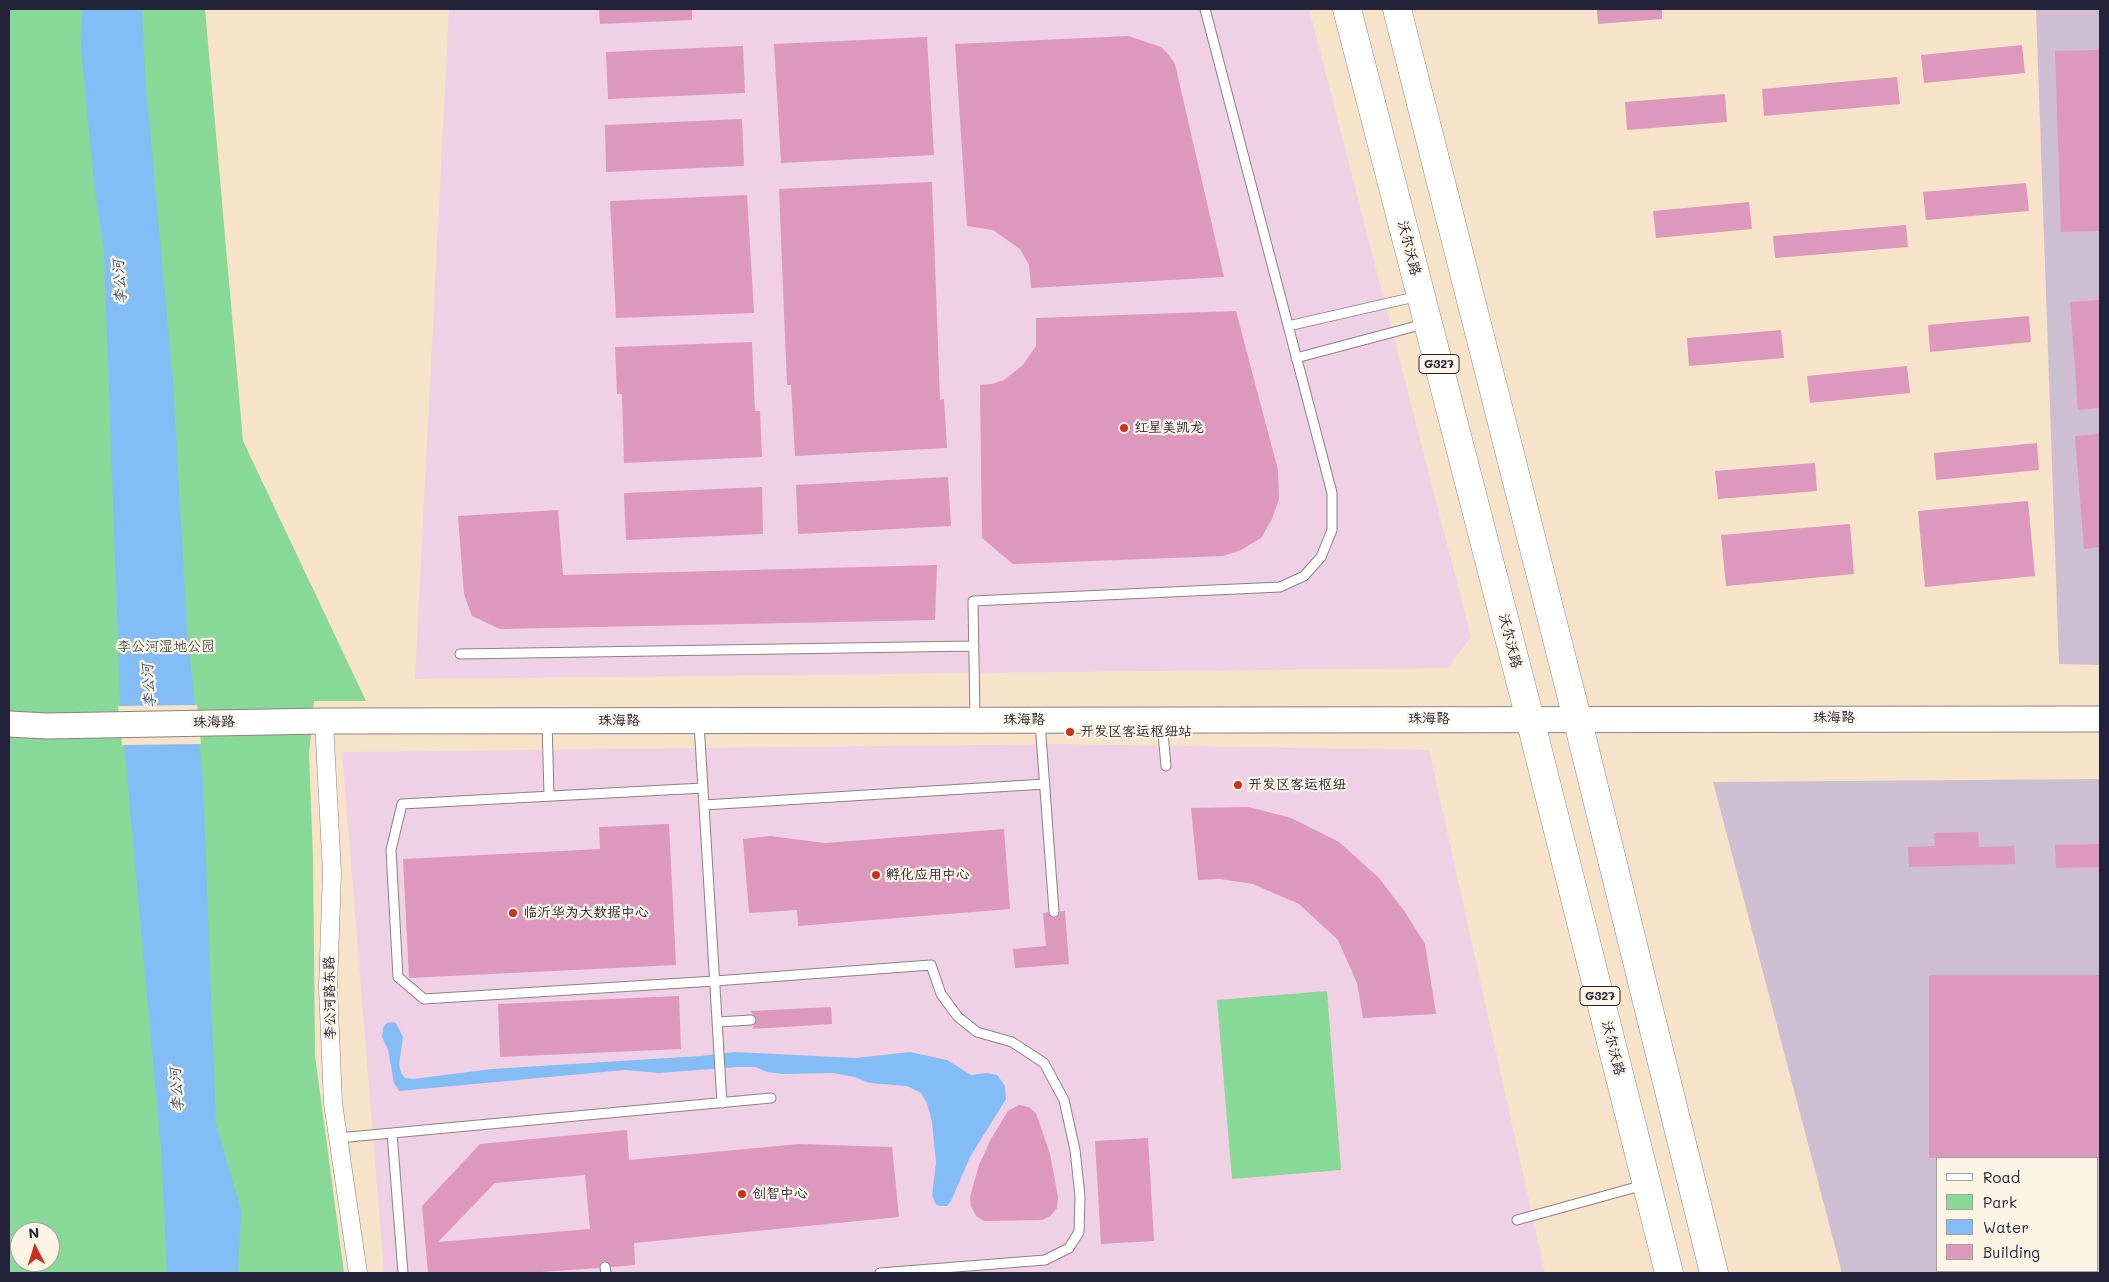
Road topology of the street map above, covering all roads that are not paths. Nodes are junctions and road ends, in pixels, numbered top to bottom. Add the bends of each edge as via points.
1 (1205, 9) edge
2 (1348, 9) edge
3 (1396, 9) edge
4 (1421, 295) junction
5 (1428, 322) junction
6 (1288, 326) junction
7 (1296, 358) junction
8 (974, 646) junction
9 (460, 654) dead end
10 (1577, 718) junction
11 (2100, 718) edge
12 (1040, 719) junction
13 (1530, 719) junction
14 (699, 720) junction
15 (975, 720) junction
16 (1162, 720) junction
17 (324, 721) junction
18 (547, 721) junction
19 (9, 724) edge
20 (1166, 766) dead end
21 (1045, 784) junction
22 (703, 788) junction
23 (548, 795) junction
24 (704, 805) junction
25 (1054, 912) dead end
26 (715, 982) junction
27 (751, 1020) dead end
28 (718, 1022) junction
29 (771, 1098) dead end
30 (722, 1103) junction
31 (392, 1133) junction
32 (338, 1138) junction
33 (1647, 1184) junction
34 (1517, 1220) dead end
35 (358, 1273) edge
36 (403, 1273) edge
37 (880, 1273) edge
38 (1669, 1273) edge
39 (1714, 1273) edge

1 - 6 lane
2 - 4 highway, 沃尔沃路 / G327
3 - 10 highway
4 - 5 highway, 沃尔沃路 / G327
4 - 6 lane
5 - 7 lane
5 - 13 highway, 沃尔沃路 / G327
6 - 7 lane
7 - 8 lane via 1332,493 1332,530 1321,556 1304,576 1280,587 973,601
8 - 9 lane
8 - 15 lane
10 - 11 main road, 珠海路
10 - 13 main road, 珠海路
10 - 39 highway
12 - 15 main road, 珠海路
12 - 16 main road, 珠海路
12 - 21 lane
13 - 16 main road, 珠海路
13 - 33 highway, 沃尔沃路 / G327
14 - 15 main road, 珠海路
14 - 18 main road, 珠海路
14 - 22 lane
16 - 20 lane
17 - 18 main road, 珠海路
17 - 19 main road, 珠海路
17 - 32 street, 李公河路东路 via 332,873 328,987 333,1103
18 - 23 lane
21 - 24 lane
21 - 25 lane
22 - 23 lane
22 - 24 lane
23 - 26 lane via 402,804 391,850 398,977 424,999
24 - 26 lane
26 - 28 lane
26 - 37 lane via 931,965 941,994 958,1017 977,1032 1012,1042 1044,1063 1064,1100 1075,1150 1080,1196 1079,1232 1069,1248 1045,1260
27 - 28 lane
28 - 30 lane
29 - 30 lane
30 - 31 lane
31 - 32 lane
31 - 36 lane
32 - 35 street, 李公河路东路
33 - 34 lane
33 - 38 highway, 沃尔沃路 / G327

